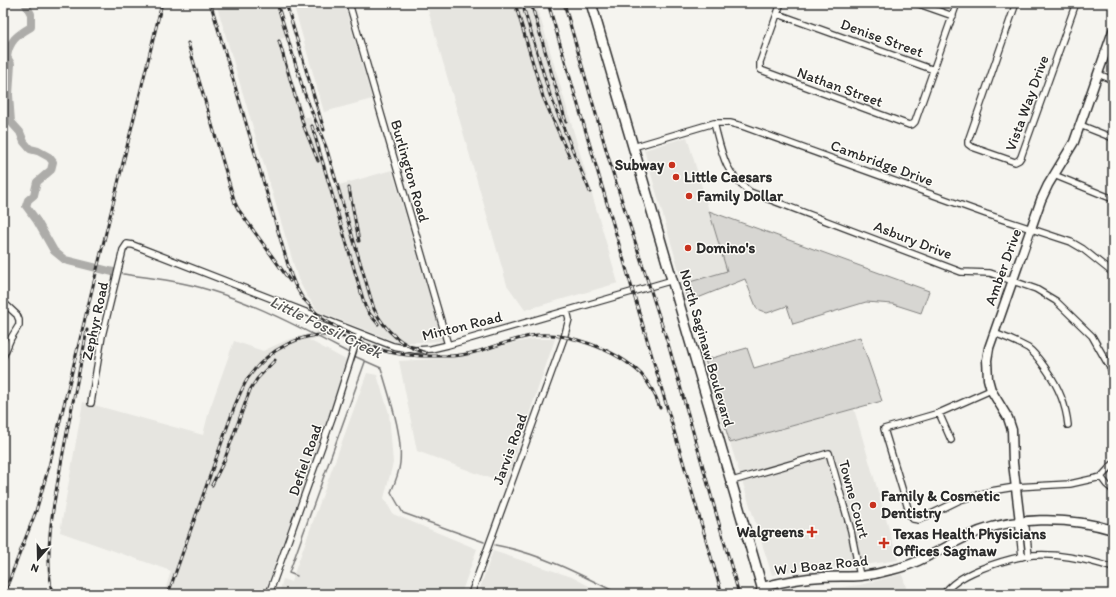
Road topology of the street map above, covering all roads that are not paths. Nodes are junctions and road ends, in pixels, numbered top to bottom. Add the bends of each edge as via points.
1 (349, 3) edge
2 (591, 3) edge
3 (781, 3) edge
4 (916, 3) edge
5 (957, 3) edge
6 (1016, 3) edge
7 (1076, 3) edge
8 (778, 14) junction
9 (953, 16) junction
10 (1113, 31) edge
11 (934, 70) junction
12 (1098, 74) junction
13 (1113, 80) edge
14 (714, 123) junction
15 (1080, 125) junction
16 (1113, 138) edge
17 (633, 147) junction
18 (1054, 175) junction
19 (1113, 200) edge
20 (1031, 228) junction
21 (126, 245) joint
22 (1113, 273) edge
23 (673, 280) junction
24 (1013, 280) junction
25 (3, 302) edge
26 (567, 311) junction
27 (359, 333) junction
28 (994, 333) junction
29 (448, 346) junction
30 (3, 357) edge
31 (1113, 373) edge
32 (992, 390) junction
33 (91, 403) dead end
34 (939, 413) junction
35 (1068, 425) dead end
36 (951, 440) dead end
37 (1113, 464) edge
38 (1101, 477) junction
39 (732, 481) junction
40 (1016, 487) junction
41 (1113, 490) edge
42 (1020, 522) junction
43 (1113, 530) edge
44 (1029, 556) junction
45 (1022, 557) junction
46 (1113, 568) edge
47 (860, 576) junction
48 (762, 590) edge
49 (944, 593) edge
50 (269, 594) edge
51 (471, 594) edge
52 (769, 594) edge

1 - 29 street, Burlington Road
2 - 17 main road, North Saginaw Boulevard
3 - 8 street
4 - 9 street
5 - 9 street
6 - 7 street, Vista Way Drive via 968,138 968,144 972,147 1015,162 1019,160
8 - 11 street, Denise Street
8 - 11 street, Nathan Street via 760,62 763,71 908,125 915,122
9 - 11 street
10 - 12 street, Amber Drive
12 - 13 street
12 - 15 street, Amber Drive
14 - 17 street, Cambridge Drive
14 - 20 street, Cambridge Drive via 749,127
14 - 24 street, Asbury Drive via 725,163 736,180 750,192 961,272 990,273
15 - 16 street
15 - 18 street, Amber Drive via 1074,142
17 - 23 main road, North Saginaw Boulevard
18 - 19 street
18 - 20 street, Amber Drive
20 - 22 street, Cambridge Drive via 1080,246
20 - 24 street, Amber Drive
21 - 27 street, Minton Road via 133,245
21 - 33 street, Zephyr Road via 102,336
23 - 26 street, Minton Road
23 - 39 main road, North Saginaw Boulevard
24 - 28 street, Amber Drive
24 - 31 street, Asbury Drive via 1036,289 1070,313 1092,336
25 - 30 street via 19,320
26 - 29 street, Minton Road
26 - 51 street, Jarvis Road via 569,320 564,338
27 - 29 street, Minton Road via 393,346 415,350
27 - 50 street, Defiel Road via 332,418
28 - 32 street, Amber Drive via 987,360 988,379
28 - 35 street via 1029,349 1039,360 1059,390 1066,408
32 - 34 street
32 - 40 street, Amber Drive via 1012,430
34 - 36 street
34 - 40 street via 884,429 910,515 915,520 960,500
37 - 38 street
38 - 40 street via 1070,484
38 - 41 street
39 - 47 street, Towne Court via 829,452 851,531
39 - 48 main road, North Saginaw Boulevard
40 - 42 street, Amber Drive
42 - 43 street, W J Boaz Road via 1061,521
42 - 44 street via 1026,528
42 - 45 street
42 - 47 street, W J Boaz Road via 975,533 904,567
44 - 45 street
44 - 46 street via 1064,557
45 - 49 street via 970,573
47 - 48 street, W J Boaz Road via 804,578
48 - 52 main road, North Saginaw Boulevard

